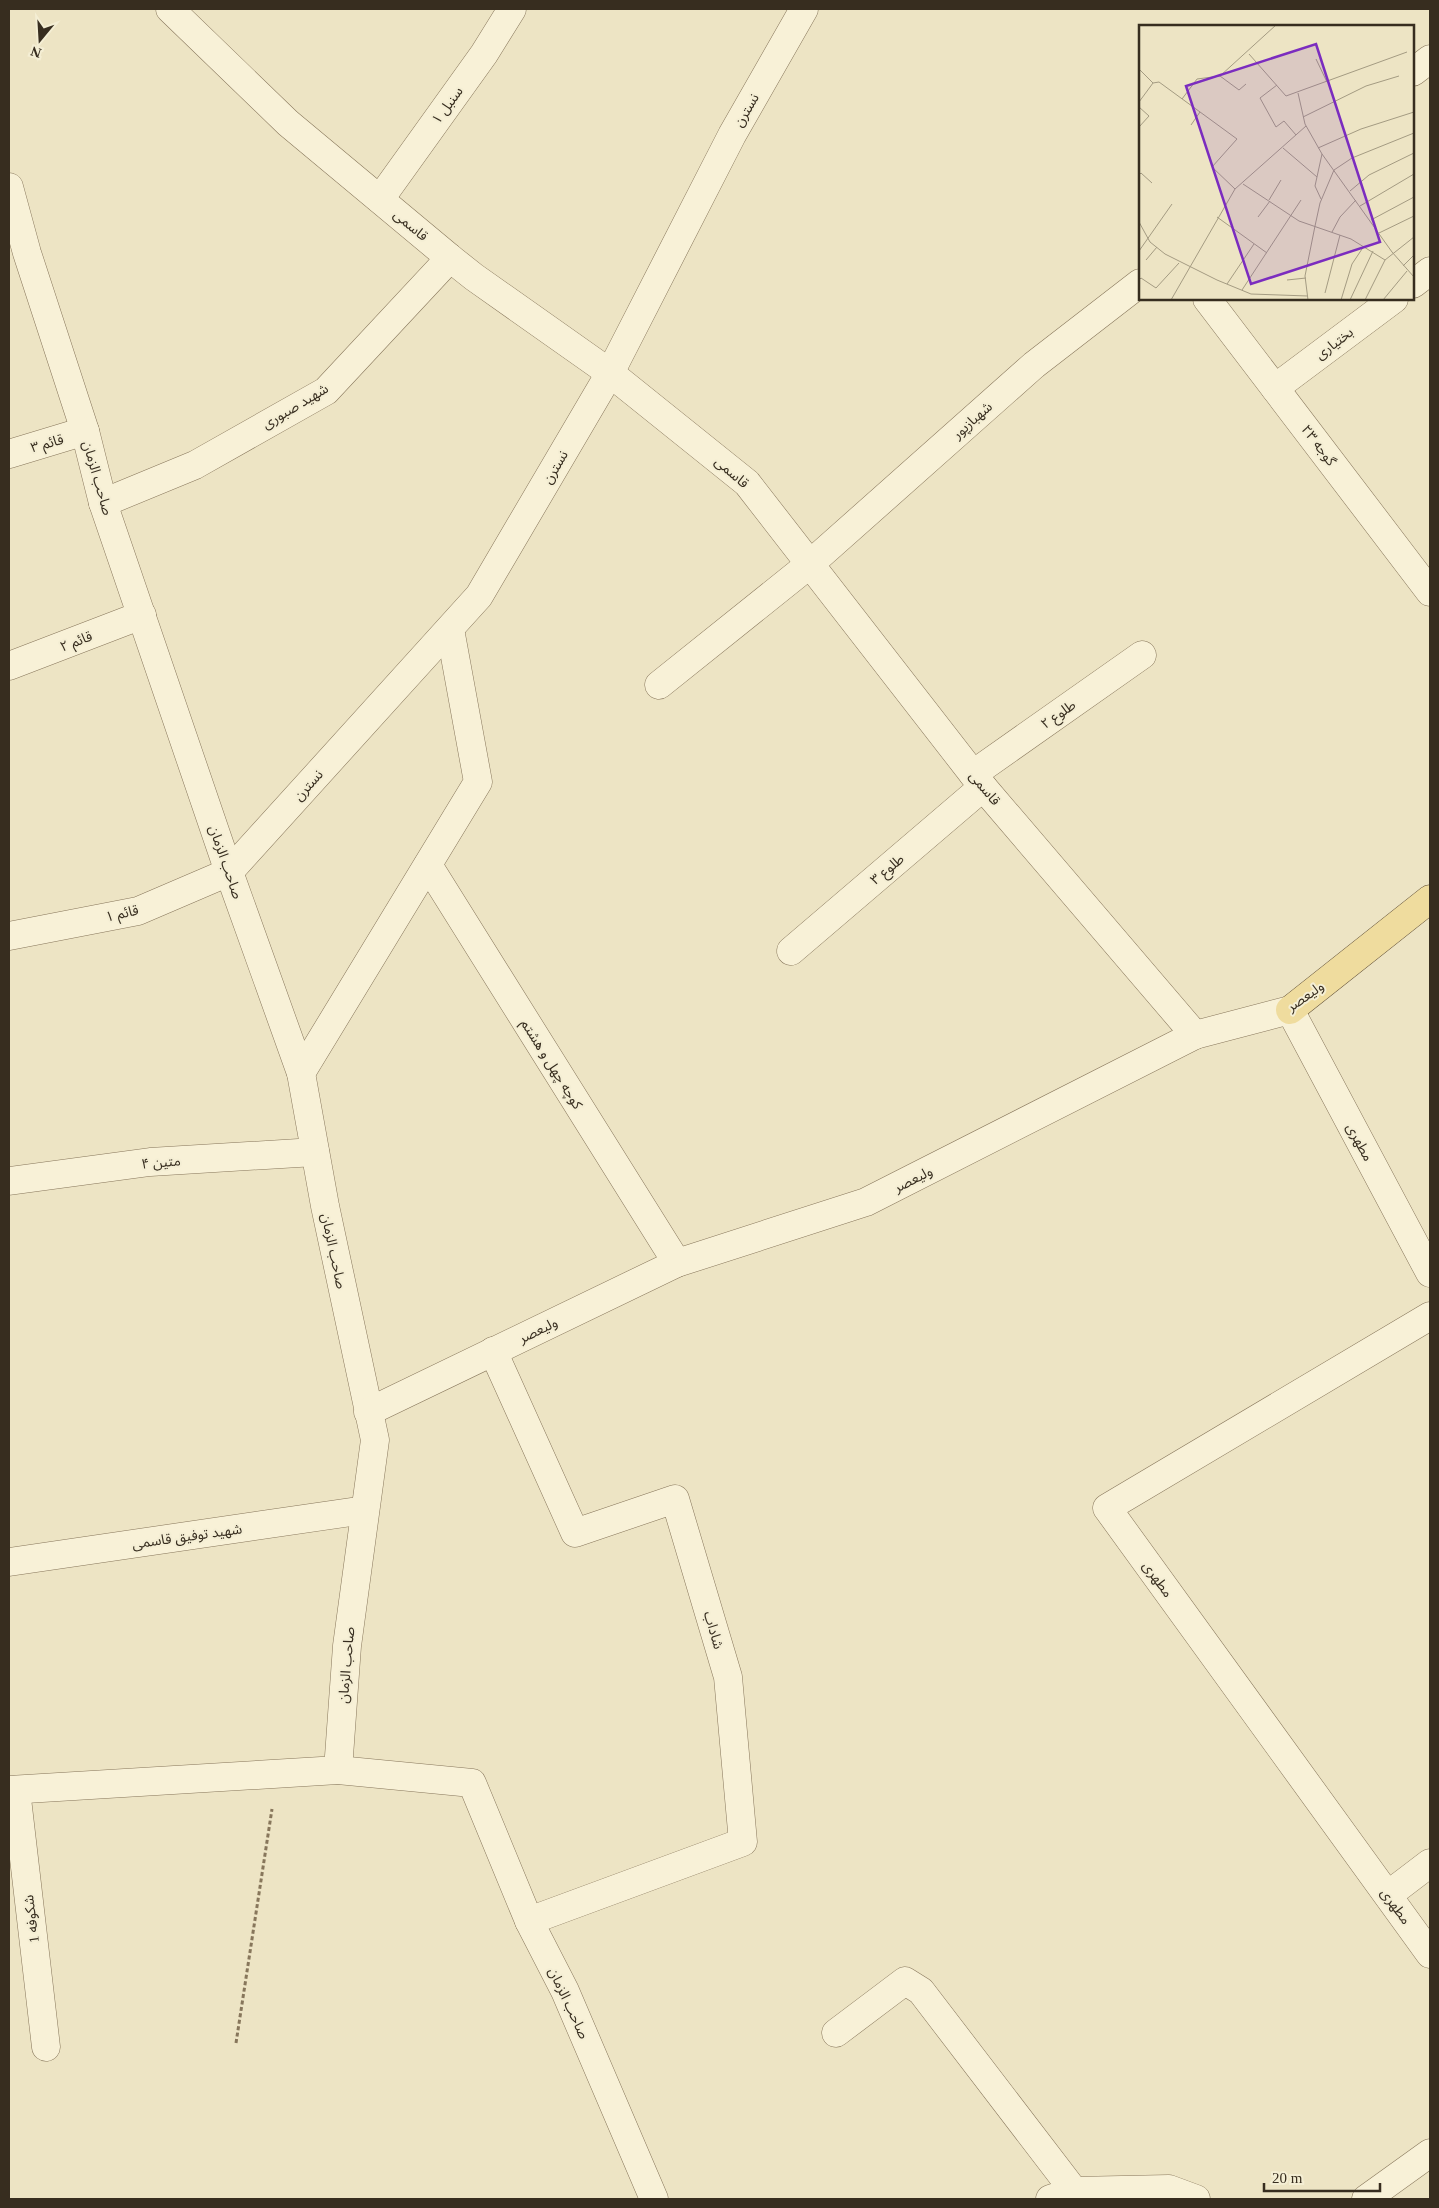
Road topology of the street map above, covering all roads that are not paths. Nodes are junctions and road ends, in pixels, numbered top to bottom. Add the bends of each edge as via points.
1 (512, 9) edge
2 (804, 9) edge
3 (176, 11) edge
4 (1430, 58) edge
5 (1414, 71) edge
6 (9, 187) edge
7 (380, 199) junction
8 (18, 255) edge
9 (450, 258) junction
10 (1430, 271) edge
11 (1414, 283) edge
12 (1139, 284) edge
13 (1208, 300) edge
14 (1393, 300) edge
15 (610, 373) junction
16 (1275, 388) junction
17 (85, 432) junction
18 (9, 454) edge
19 (103, 503) junction
20 (810, 564) junction
21 (1430, 592) edge
22 (142, 615) junction
23 (450, 629) junction
24 (1142, 655) dead end
25 (9, 666) edge
26 (659, 685) dead end
27 (978, 780) junction
28 (428, 865) junction
29 (229, 872) junction
30 (1430, 898) edge
31 (9, 936) edge
32 (791, 951) dead end
33 (1290, 1010) junction
34 (1195, 1035) junction
35 (301, 1073) junction
36 (315, 1152) junction
37 (9, 1180) edge
38 (677, 1263) junction
39 (1430, 1273) edge
40 (1430, 1316) edge
41 (493, 1351) junction
42 (368, 1412) junction
43 (365, 1510) junction
44 (9, 1562) edge
45 (338, 1770) junction
46 (13, 1790) edge
47 (1430, 1863) edge
48 (1388, 1895) junction
49 (529, 1921) junction
50 (1430, 1954) edge
51 (836, 2033) dead end
52 (46, 2047) dead end
53 (1430, 2153) edge
54 (1062, 2195) edge
55 (654, 2199) edge
56 (1196, 2199) edge
57 (1366, 2199) edge

1 - 7 street, سنبل ۱ via 484,54
2 - 15 street, نسترن via 732,135
3 - 7 street, قاسمی via 288,123
4 - 5 street
6 - 8 street, صاحب الزمان
7 - 9 street, قاسمی
8 - 17 street, صاحب الزمان
9 - 15 street, قاسمی
9 - 19 street, شهید صبوری via 326,391 195,465
10 - 11 street
12 - 20 street, شهبازپور via 1034,365
13 - 16 street, گوجه ۲۳
14 - 16 street, بختیاری
15 - 20 street, قاسمی via 747,483
15 - 23 street, نسترن via 479,596
16 - 21 street, گوجه ۲۳
17 - 18 street, قائم ۳
17 - 19 street, صاحب الزمان
19 - 22 street, صاحب الزمان
20 - 26 street, شهبازپور
20 - 27 street, قاسمی
22 - 25 street, قائم ۲
22 - 29 street, صاحب الزمان
23 - 28 street via 478,782
23 - 29 street, نسترن
24 - 27 street, طلوع ۲
27 - 32 street, طلوع ۳
27 - 34 street, قاسمی
28 - 35 street
28 - 38 street, کوچه چهل و هشتم
29 - 31 street, قائم ۱ via 138,911
29 - 35 street, صاحب الزمان
30 - 33 main road, ولیعصر
33 - 34 street, ولیعصر
33 - 39 street, مطهری
34 - 38 street, ولیعصر via 866,1202
35 - 36 street, صاحب الزمان
36 - 37 street, متین ۴ via 150,1162
36 - 42 street, صاحب الزمان
38 - 41 street, ولیعصر
40 - 48 street, مطهری via 1107,1508
41 - 42 street, ولیعصر
41 - 49 street, شاداب via 575,1533 675,1499 728,1677 743,1842
42 - 43 street, صاحب الزمان via 375,1440
43 - 44 street, شهید توفیق قاسمی
43 - 45 street, صاحب الزمان via 347,1646
45 - 46 street
45 - 49 street, صاحب الزمان via 472,1783
46 - 52 street, شکوفه 1
47 - 48 street
48 - 50 street, مطهری
49 - 55 street, صاحب الزمان via 565,1991
51 - 54 street via 905,1981 920,1991
53 - 57 street
54 - 56 street via 1169,2189

